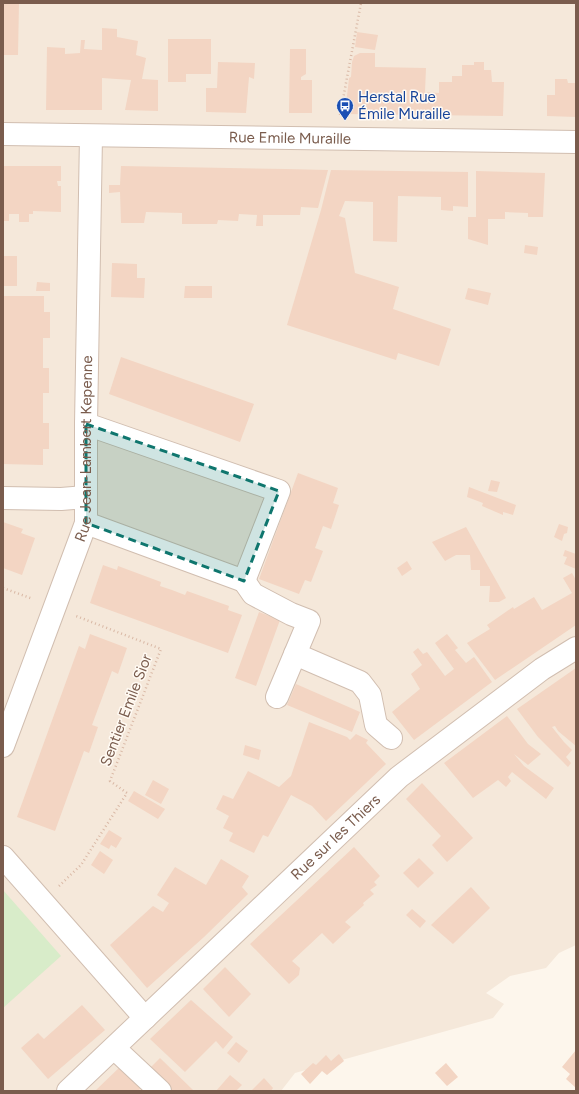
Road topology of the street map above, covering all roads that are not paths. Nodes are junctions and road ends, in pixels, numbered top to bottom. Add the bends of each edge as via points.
1 (3, 134) edge
2 (91, 136) junction
3 (576, 142) edge
4 (86, 424) junction
5 (86, 497) junction
6 (3, 498) edge
7 (86, 523) junction
8 (244, 581) junction
9 (576, 648) edge
10 (295, 654) junction
11 (277, 697) dead end
12 (391, 738) dead end
13 (3, 746) edge
14 (3, 857) edge
15 (145, 1018) junction
16 (114, 1048) junction
17 (68, 1091) edge
18 (160, 1091) edge

1 - 2 street, Rue Emile Muraille
2 - 3 street, Rue Emile Muraille
2 - 4 street, Rue Jean-Lambert Kepenne
4 - 5 street, Rue Jean-Lambert Kepenne
4 - 8 street via 279,492
5 - 6 street
5 - 7 street, Rue Jean-Lambert Kepenne
7 - 8 street
7 - 13 street, Rue Jean-Lambert Kepenne
8 - 10 street via 253,594 308,621
9 - 15 street, Rue sur les Thiers via 542,669 399,778
10 - 11 street
10 - 12 street via 360,682 370,695 376,725
14 - 15 street
15 - 16 street, Rue sur les Thiers
16 - 17 street, Rue sur les Thiers
16 - 18 street

